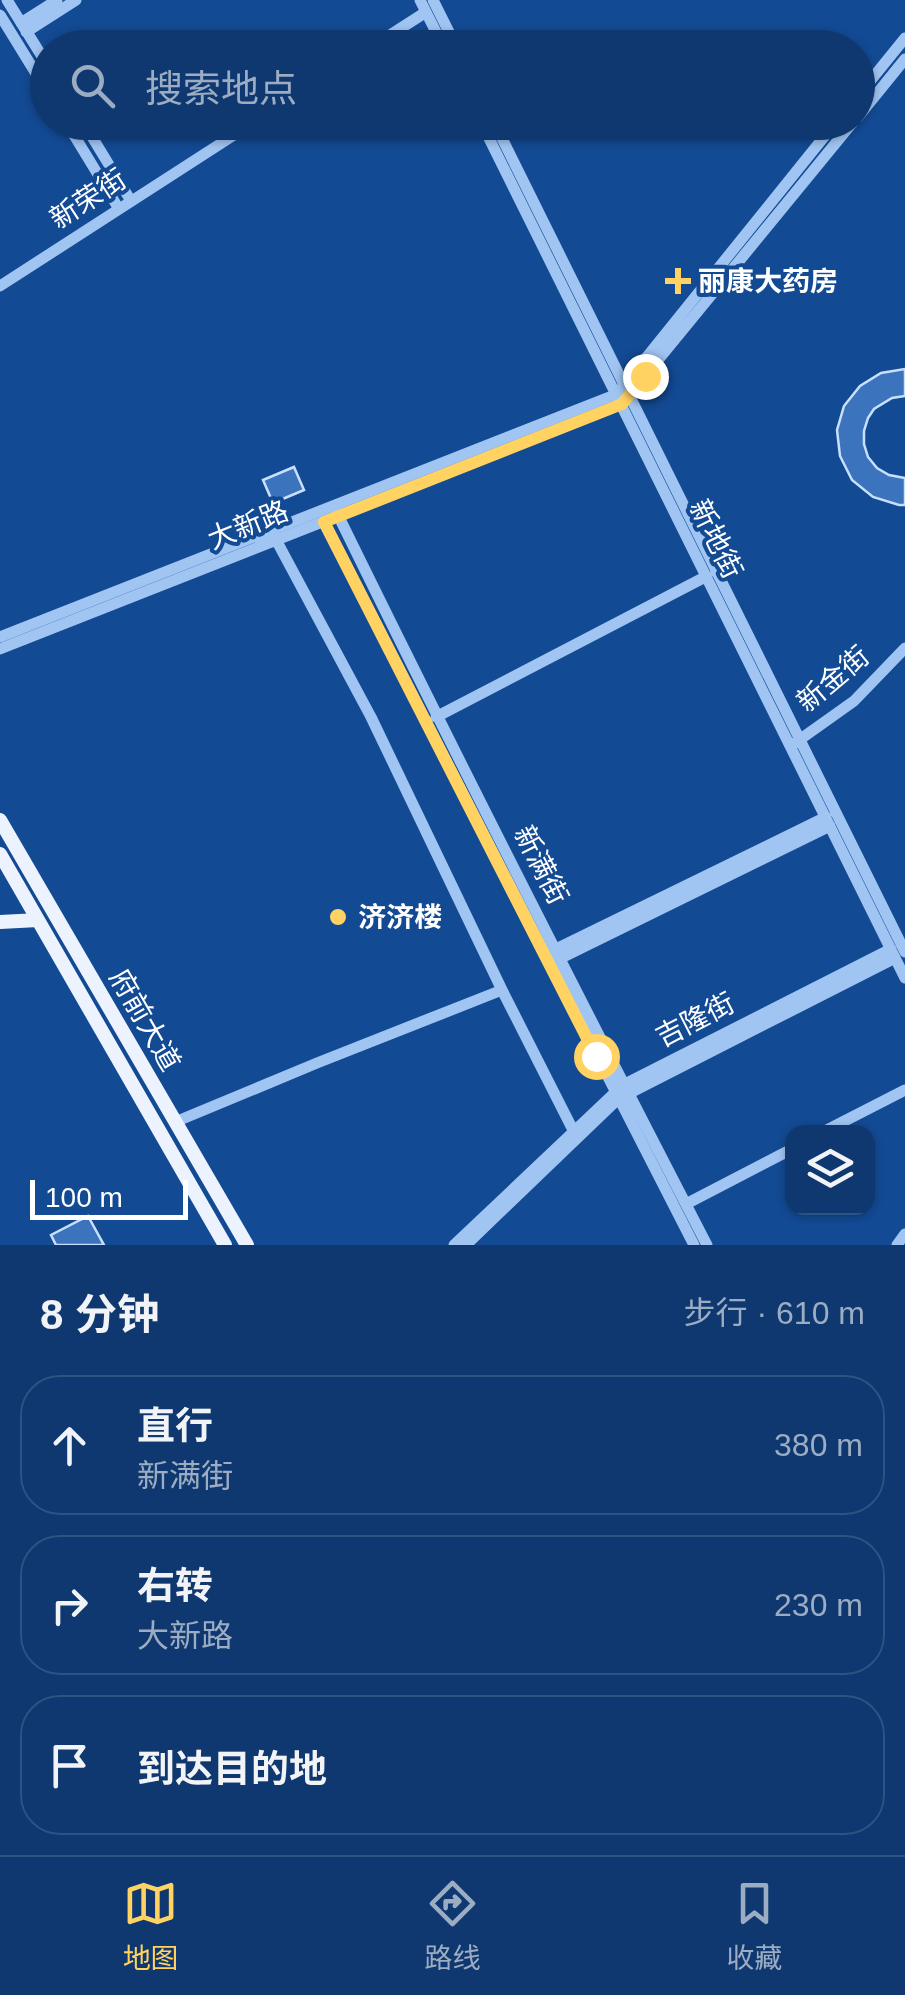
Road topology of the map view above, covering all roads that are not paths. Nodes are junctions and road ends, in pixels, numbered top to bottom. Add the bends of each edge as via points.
1 (7, 0) edge
2 (57, 0) edge
3 (76, 0) edge
4 (426, 4) edge
5 (0, 15) edge
6 (24, 28) junction
7 (393, 30) edge
8 (437, 30) edge
9 (444, 30) edge
10 (30, 38) edge
11 (905, 38) edge
12 (905, 59) edge
13 (30, 64) edge
14 (875, 75) edge
15 (875, 96) edge
16 (77, 140) edge
17 (93, 140) edge
18 (226, 140) edge
19 (490, 140) edge
20 (503, 140) edge
21 (822, 140) edge
22 (838, 140) edge
23 (131, 201) junction
24 (119, 210) junction
25 (0, 286) edge
26 (619, 399) junction
27 (334, 506) junction
28 (324, 522) junction
29 (272, 531) junction
30 (707, 576) junction
31 (0, 637) edge
32 (905, 648) edge
33 (0, 649) edge
34 (436, 717) junction
35 (791, 746) junction
36 (0, 820) edge
37 (828, 822) junction
38 (0, 854) edge
39 (38, 920) junction
40 (0, 922) edge
41 (897, 953) edge
42 (558, 954) junction
43 (905, 978) edge
44 (502, 990) junction
45 (620, 1092) junction
46 (905, 1094) edge
47 (176, 1122) junction
48 (839, 1125) edge
49 (849, 1125) edge
50 (574, 1130) junction
51 (785, 1156) edge
52 (687, 1207) junction
53 (905, 1234) edge
54 (225, 1245) edge
55 (246, 1245) edge
56 (454, 1245) edge
57 (466, 1245) edge
58 (694, 1245) edge
59 (707, 1245) edge
60 (897, 1245) edge

1 - 6 street
2 - 6 street
3 - 6 street
4 - 7 street
4 - 8 street
4 - 9 street
5 - 13 street
6 - 10 street
11 - 14 street
12 - 15 street, 大新路
16 - 24 street
17 - 23 street
18 - 23 street, 新荣街
19 - 26 street, 新地街
20 - 41 street, 新地街
21 - 26 street, 大新路
22 - 26 street, 大新路
23 - 24 street, 新荣街
24 - 25 street, 新荣街
26 - 27 street, 大新路
26 - 28 street, 大新路
26 - 30 street, 新地街
27 - 29 street, 大新路
27 - 34 street, 新满街
28 - 33 street, 大新路
28 - 45 street, 新满街
29 - 31 street, 大新路
29 - 44 street via 371,717
30 - 34 street
30 - 35 street, 新地街
32 - 35 street, 新金街 via 854,700
34 - 42 street, 新满街
35 - 37 street, 新地街
36 - 47 main road, 府前大道
37 - 41 street, 新地街
37 - 42 street
38 - 39 main road, 府前大道
39 - 40 main road
39 - 54 main road, 府前大道
41 - 43 street, 新地街
41 - 45 street, 吉隆街
42 - 45 street, 新满街
44 - 47 street
44 - 50 street
45 - 50 street, 吉隆街
45 - 52 street, 新满街
45 - 57 street, 吉隆街
45 - 58 street, 新满街
46 - 48 street
46 - 49 street
47 - 55 main road, 府前大道
50 - 56 street, 吉隆街
51 - 52 street
52 - 59 street, 新满街
53 - 60 street

